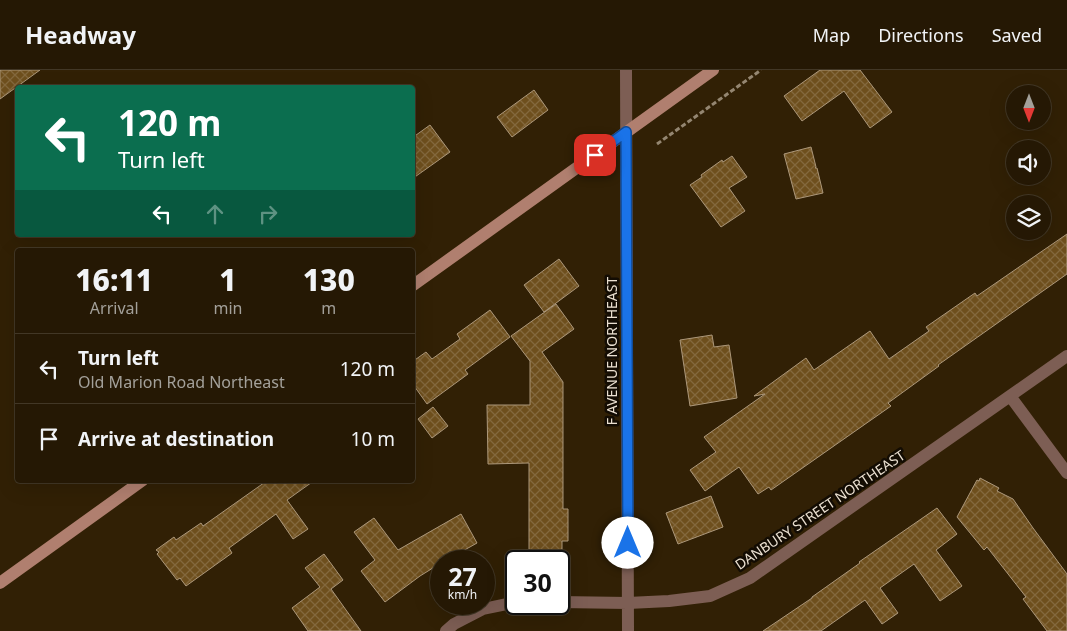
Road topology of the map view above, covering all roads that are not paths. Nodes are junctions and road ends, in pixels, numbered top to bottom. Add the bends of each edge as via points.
1 (626, 70) edge
2 (713, 70) edge
3 (626, 132) junction
4 (415, 284) edge
5 (1067, 356) edge
6 (1010, 396) junction
7 (1067, 473) edge
8 (139, 483) edge
9 (0, 583) edge
10 (570, 602) edge
11 (628, 603) junction
12 (505, 604) edge
13 (446, 631) edge
14 (628, 631) edge

1 - 3 street, F AVENUE NORTHEAST
2 - 3 main road
3 - 4 main road
3 - 11 street, F AVENUE NORTHEAST
5 - 6 street, DANBURY STREET NORTHEAST
6 - 7 street
6 - 11 street, DANBURY STREET NORTHEAST via 750,578 710,596
8 - 9 main road
10 - 11 street, DANBURY STREET NORTHEAST
11 - 14 street, F AVENUE NORTHEAST
12 - 13 street via 483,609

